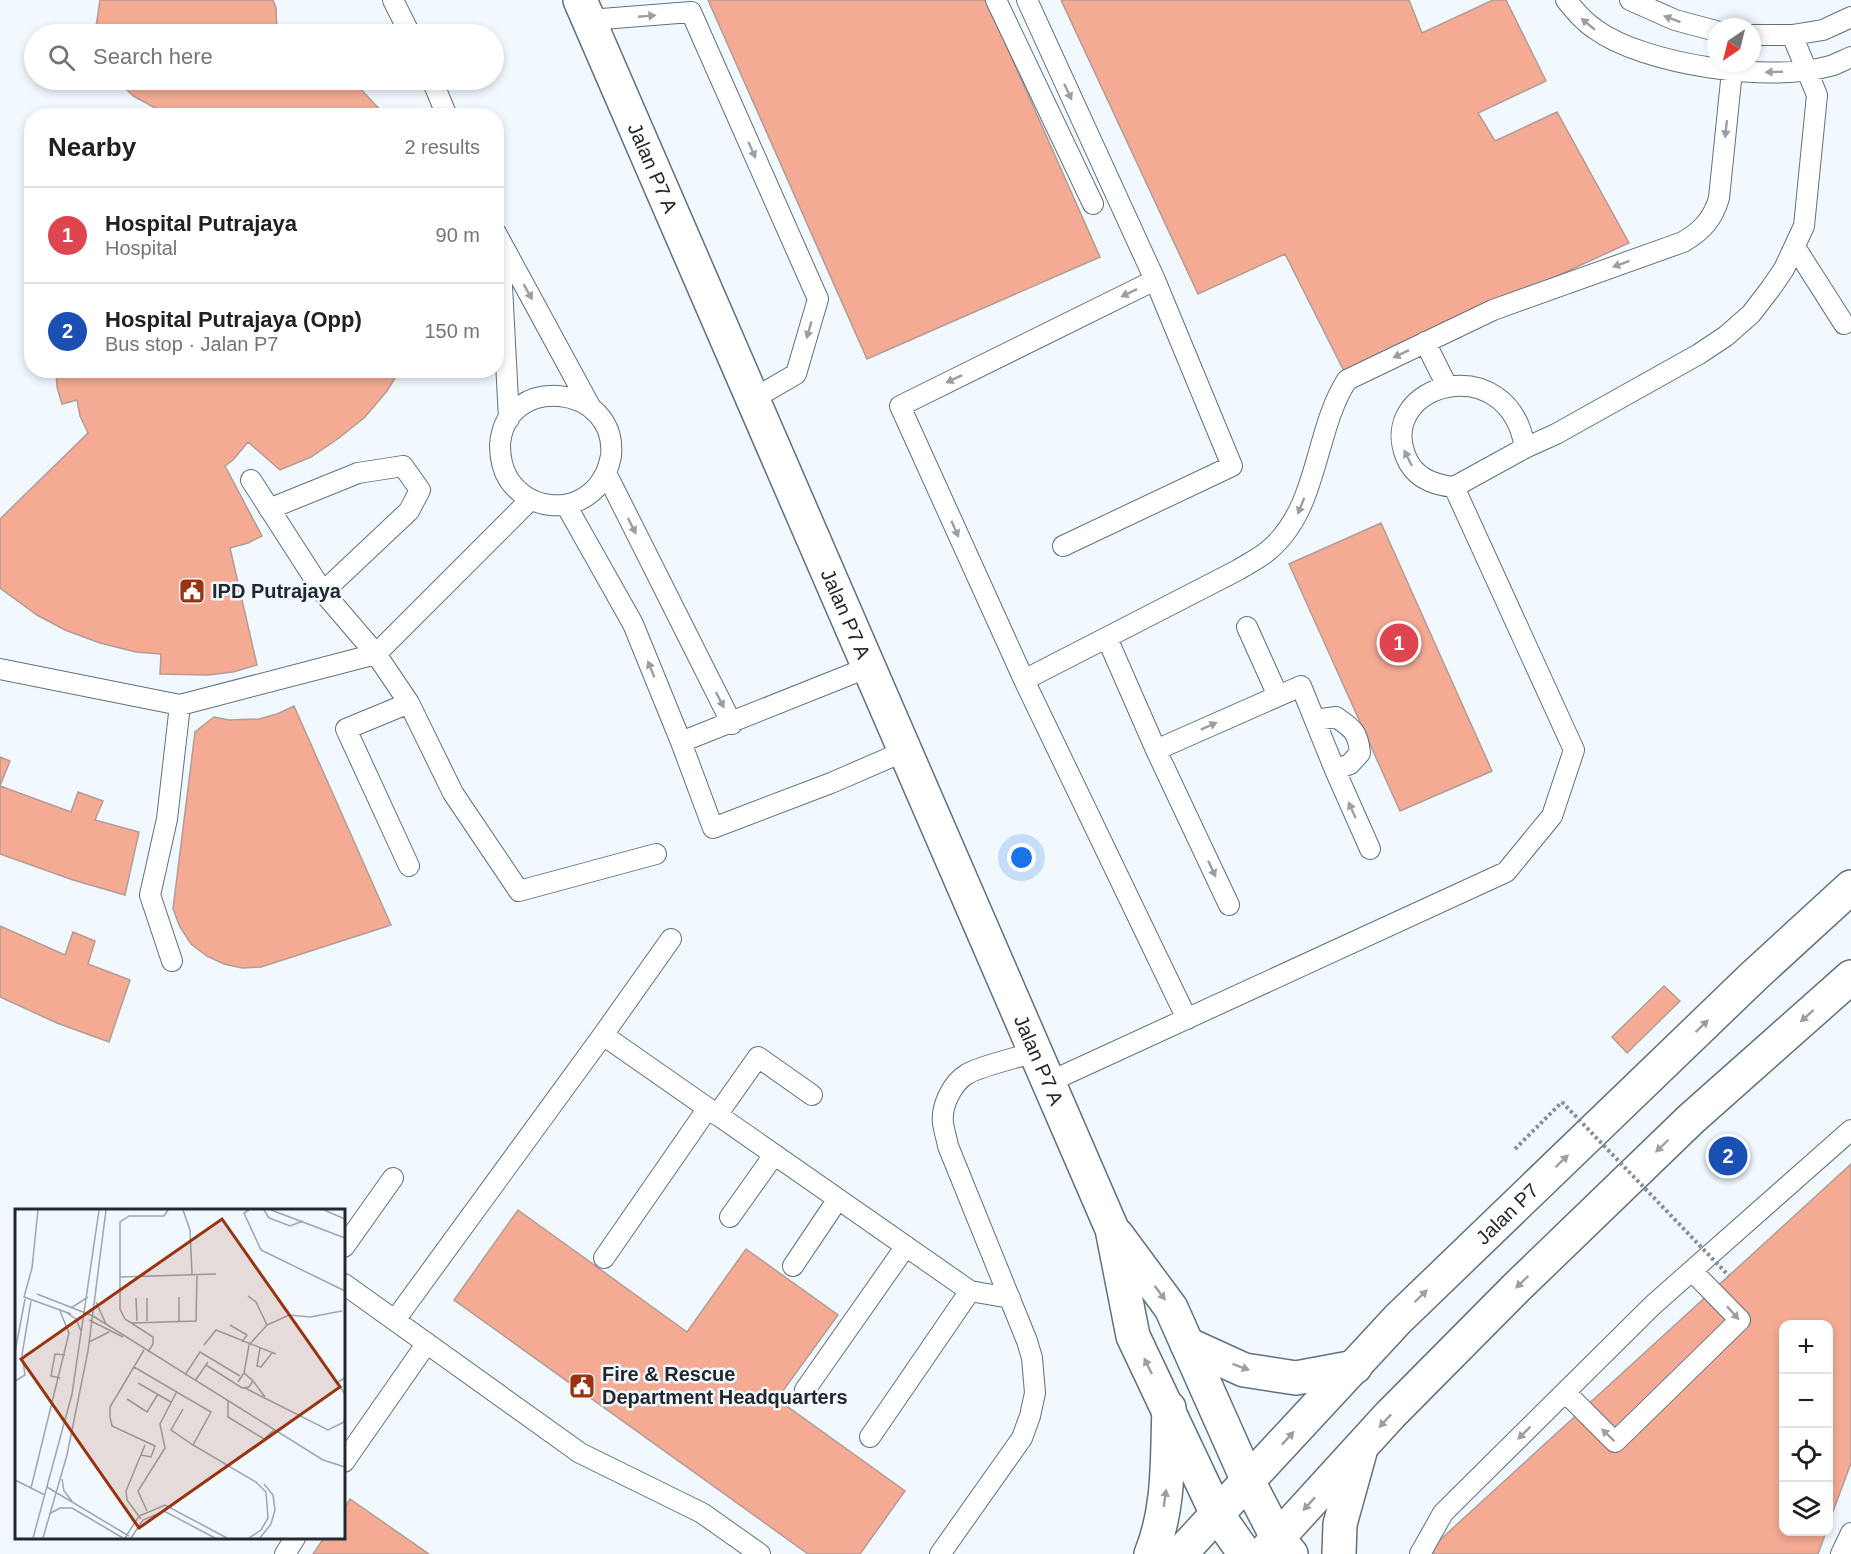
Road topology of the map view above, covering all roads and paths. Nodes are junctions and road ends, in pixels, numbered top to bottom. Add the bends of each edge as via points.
1 (393, 0) edge
2 (996, 0) edge
3 (1027, 0) edge
4 (1566, 0) edge
5 (1630, 0) edge
6 (584, 10) edge
7 (1851, 17) edge
8 (405, 24) edge
9 (1707, 29) edge
10 (1761, 35) edge
11 (1792, 35) junction
12 (1851, 57) edge
13 (1055, 64) junction
14 (1707, 67) edge
15 (1807, 69) junction
16 (1732, 72) edge
17 (1761, 72) edge
18 (1031, 77) junction
19 (436, 90) edge
20 (444, 108) edge
21 (1093, 204) dead end
22 (504, 248) edge
23 (1795, 248) junction
24 (1155, 280) junction
25 (1844, 324) dead end
26 (1425, 342) junction
27 (504, 346) edge
28 (1447, 386) junction
29 (753, 399) junction
30 (591, 408) junction
31 (508, 419) junction
32 (1525, 448) junction
33 (606, 473) junction
34 (251, 480) dead end
35 (1454, 487) junction
36 (530, 500) junction
37 (566, 505) junction
38 (270, 509) junction
39 (1063, 546) dead end
40 (323, 592) junction
41 (1247, 627) dead end
42 (1107, 638) junction
43 (376, 654) junction
44 (869, 667) junction
45 (0, 669) edge
46 (1024, 680) junction
47 (1278, 696) junction
48 (409, 703) junction
49 (180, 705) junction
50 (1315, 720) junction
51 (732, 723) junction
52 (681, 742) junction
53 (1156, 750) junction
54 (905, 751) junction
55 (1335, 770) junction
56 (1370, 849) dead end
57 (656, 854) dead end
58 (409, 866) dead end
59 (1851, 887) edge
60 (1229, 905) dead end
61 (671, 939) dead end
62 (172, 961) dead end
63 (1851, 977) edge
64 (1187, 1019) junction
65 (603, 1035) junction
66 (1035, 1052) junction
67 (1049, 1082) junction
68 (812, 1095) dead end
69 (712, 1111) junction
70 (1851, 1130) edge
71 (1515, 1149) dead end
72 (774, 1155) junction
73 (393, 1178) dead end
74 (838, 1199) junction
75 (730, 1217) dead end
76 (1112, 1229) junction
77 (345, 1246) edge
78 (906, 1246) junction
79 (604, 1258) dead end
80 (793, 1266) dead end
81 (1692, 1271) junction
82 (1729, 1276) dead end
83 (345, 1285) edge
84 (970, 1291) junction
85 (1010, 1298) junction
86 (395, 1320) junction
87 (427, 1344) junction
88 (1187, 1344) junction
89 (1355, 1367) junction
90 (805, 1390) dead end
91 (1565, 1392) junction
92 (1169, 1408) junction
93 (870, 1437) dead end
94 (1362, 1445) junction
95 (345, 1460) edge
96 (1248, 1481) junction
97 (1217, 1514) junction
98 (1851, 1533) edge
99 (294, 1539) edge
100 (1278, 1549) edge
101 (285, 1554) edge
102 (760, 1554) edge
103 (940, 1554) edge
104 (1151, 1554) edge
105 (1180, 1554) edge
106 (1245, 1554) edge
107 (1339, 1554) edge
108 (1420, 1554) edge
109 (1841, 1554) edge

1 - 8 lane
2 - 18 lane
3 - 13 lane
14 -> 4 lane via 1660,57 1609,38 1579,16
9 -> 5 lane via 1675,20
6 - 29 main road, Jalan P7 A
6 -> 29 lane via 691,12 818,299 796,374
7 - 11 lane via 1823,30
10 - 11 lane
11 - 15 lane
12 - 15 lane via 1830,66
13 - 18 lane
13 -> 24 lane
15 -> 17 lane
15 - 23 lane via 1817,95 1804,226
16 -> 26 lane via 1719,198 1715,211 1697,234 1493,310
18 - 21 lane
19 - 20 lane
22 -> 30 lane
23 - 25 lane
23 - 32 lane via 1772,288 1726,336
24 - 39 lane via 1232,466
24 -> 46 lane via 900,406
26 - 28 lane
26 -> 42 lane via 1347,380 1335,401 1297,515 1270,549 1238,570
27 - 31 lane
28 - 32 lane via 1471,386 1503,401 1515,414
35 -> 28 lane via 1441,486 1417,473 1408,462 1401,437 1408,413 1416,403
29 - 44 main road, Jalan P7 A
30 - 31 lane via 557,394 522,405
30 - 33 lane via 603,421 610,438 611,456
31 - 36 lane via 501,437 500,456 510,482
32 - 35 lane
33 - 37 lane via 583,499
33 -> 51 lane
34 - 38 lane
35 - 64 lane via 1574,750 1552,816 1506,872
36 - 37 lane via 548,506
36 - 43 lane
52 -> 37 lane via 633,624
38 - 40 lane
38 - 40 lane via 358,473 402,466 420,490 409,511
40 - 43 lane
41 - 47 lane
42 - 46 lane
42 - 53 lane
43 - 48 lane
43 - 49 lane
44 - 51 lane
44 - 54 main road, Jalan P7 A
45 - 49 lane
46 - 64 lane
47 - 50 lane via 1301,686
53 -> 47 lane
48 - 57 lane via 453,793 519,891
48 - 58 lane via 346,729
49 - 62 lane via 167,819 150,895
50 - 55 lane
50 - 55 lane via 1336,717 1352,728 1358,739 1360,753 1350,764
51 - 52 lane
52 - 54 lane via 713,828
53 -> 60 lane
54 - 66 main road, Jalan P7 A
56 -> 55 lane
89 -> 59 main road, Jalan P7 via 1398,1319
61 - 65 lane
63 -> 94 main road via 1683,1127 1517,1287
64 - 67 lane
65 - 69 lane
65 - 86 lane
66 - 67 main road, Jalan P7 A
66 - 85 lane via 967,1074 948,1096 942,1122 948,1146
67 - 76 main road, Jalan P7 A
68 - 69 lane via 758,1056
69 - 72 lane
69 - 79 lane
70 - 81 lane
71 - 82 path, bridge via 1562,1102
72 - 74 lane
72 - 75 lane
73 - 77 lane
74 - 78 lane
74 - 80 lane
76 -> 88 main road, Jalan P7 A via 1172,1308
92 -> 76 main road, Jalan P7 A via 1133,1336
78 - 84 lane
78 - 90 lane
81 - 91 lane
81 -> 91 lane via 1740,1320 1615,1442
83 - 86 lane
84 - 85 lane
84 - 93 lane
85 - 103 lane via 1032,1358 1035,1393 1030,1416 1022,1438
86 - 87 lane
87 - 95 lane
87 - 102 lane via 580,1453 702,1513
88 -> 89 main road via 1244,1370 1296,1378
88 - 96 main road, Jalan P7 A
96 -> 89 main road, Jalan P7
91 -> 108 lane via 1443,1513
92 - 97 main road, Jalan P7 A
104 -> 92 main road via 1167,1494
94 -> 100 main road
94 - 107 main road via 1340,1524
96 - 97 main road, Jalan P7
96 - 100 main road, Jalan P7 A
97 - 105 main road, Jalan P7
97 - 106 main road, Jalan P7 A
98 - 109 lane
99 - 101 lane

